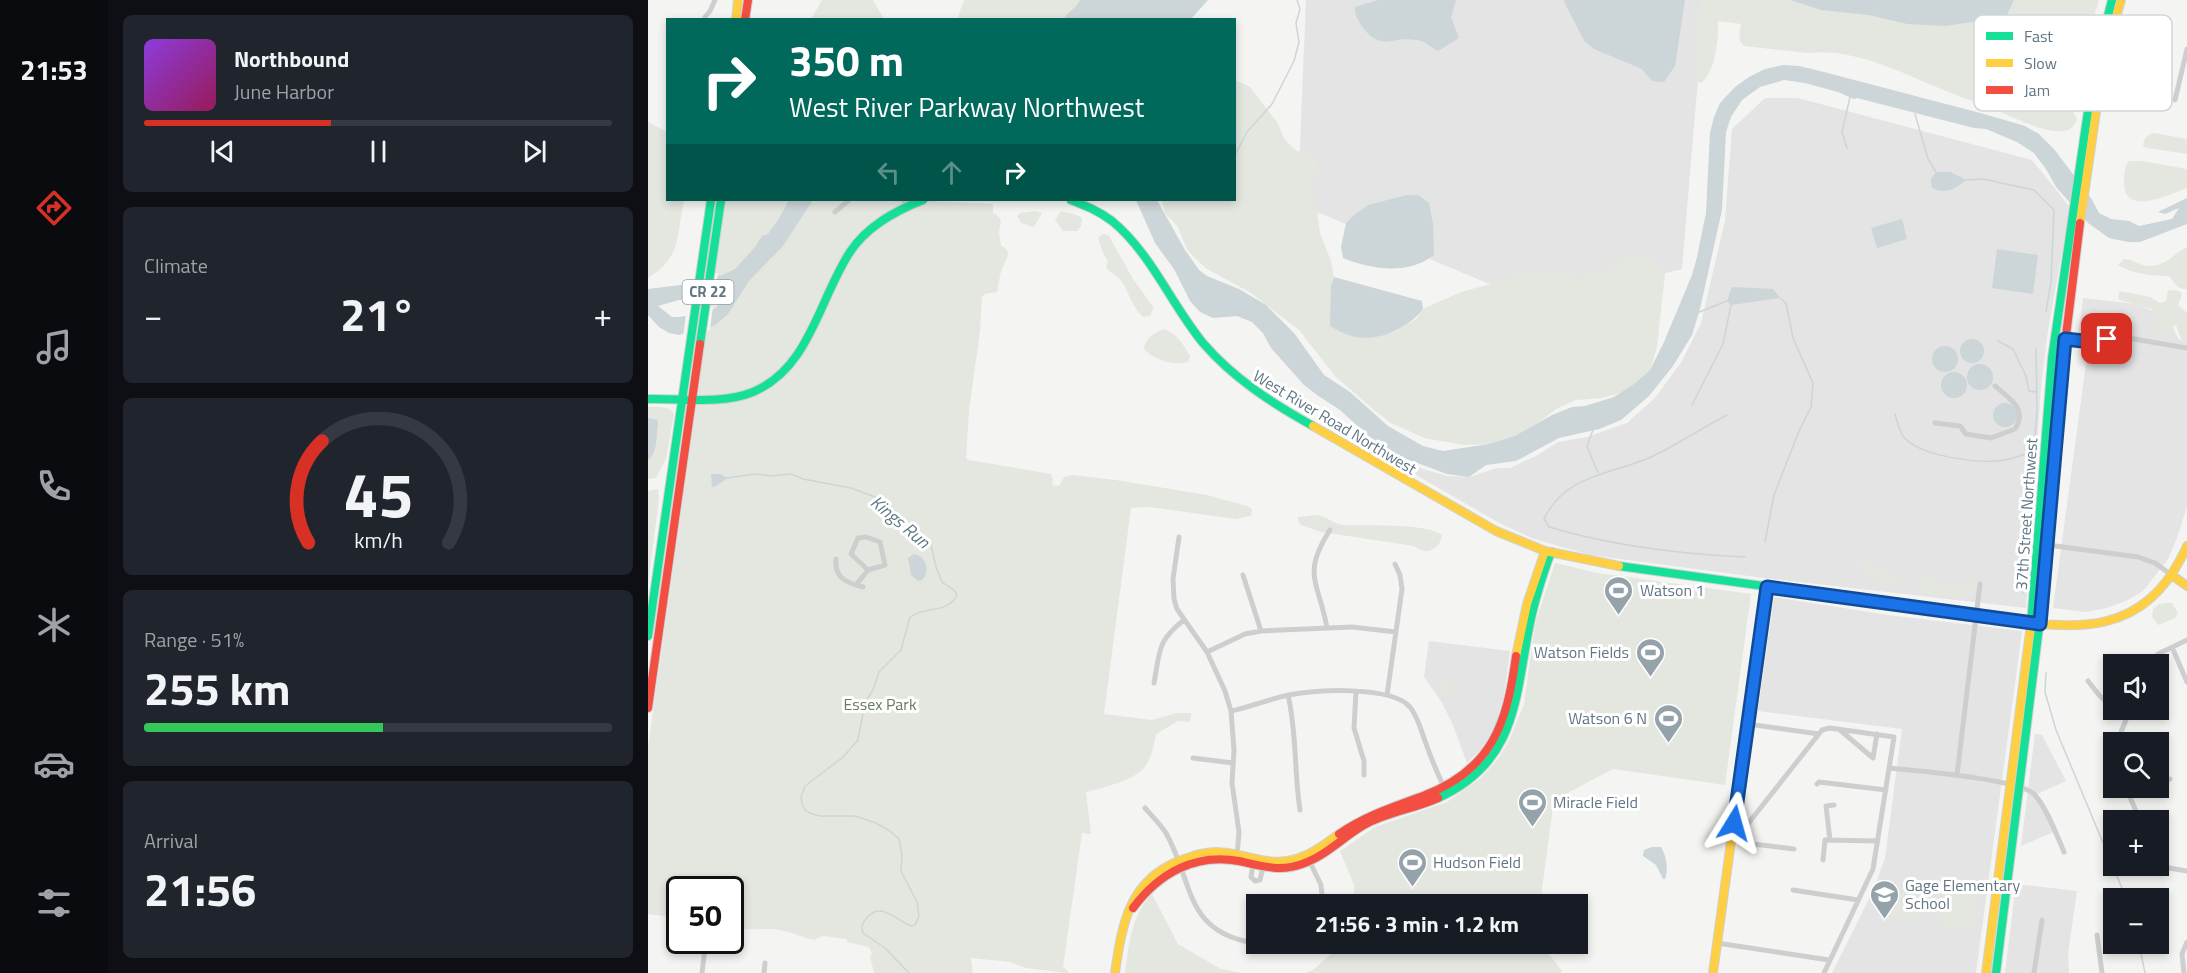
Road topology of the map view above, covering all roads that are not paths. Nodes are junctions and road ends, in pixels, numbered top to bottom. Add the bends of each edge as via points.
1 (714, 0) edge
2 (738, 0) edge
3 (748, 0) edge
4 (2112, 0) edge
5 (2121, 0) edge
6 (2108, 15) edge
7 (2117, 15) edge
8 (705, 17) dead end
9 (735, 18) edge
10 (745, 18) edge
11 (2187, 49) edge
12 (2175, 100) dead end
13 (2090, 111) edge
14 (2094, 111) edge
15 (2084, 167) junction
16 (711, 201) edge
17 (722, 201) edge
18 (848, 201) edge
19 (1074, 201) edge
20 (905, 202) edge
21 (835, 212) dead end
22 (2075, 233) junction
23 (2065, 339) junction
24 (2187, 348) edge
25 (1995, 386) dead end
26 (682, 398) junction
27 (692, 398) junction
28 (648, 399) edge
29 (2046, 409) junction
30 (2058, 410) junction
31 (1935, 423) dead end
32 (1330, 530) dead end
33 (1179, 537) dead end
34 (2048, 545) junction
35 (2187, 546) edge
36 (1548, 551) junction
37 (836, 559) dead end
38 (1395, 564) dead end
39 (868, 570) junction
40 (1243, 575) dead end
41 (2173, 576) junction
42 (1980, 584) dead end
43 (856, 585) junction
44 (863, 586) dead end
45 (2187, 586) edge
46 (1767, 587) junction
47 (1976, 615) junction
48 (1184, 620) junction
49 (2031, 622) junction
50 (2040, 624) junction
51 (1327, 628) junction
52 (1261, 631) junction
53 (1396, 632) junction
54 (648, 636) edge
55 (2187, 640) edge
56 (2172, 647) junction
57 (1207, 652) junction
58 (2158, 654) edge
59 (2088, 681) dead end
60 (2187, 681) edge
61 (1154, 682) dead end
62 (1356, 691) junction
63 (1288, 695) junction
64 (1387, 695) junction
65 (2103, 699) edge
66 (648, 708) edge
67 (1231, 711) junction
68 (1748, 724) junction
69 (1839, 729) junction
70 (1819, 734) junction
71 (1876, 734) junction
72 (1193, 758) dead end
73 (1233, 763) junction
74 (1889, 768) junction
75 (1364, 775) dead end
76 (1957, 775) junction
77 (1817, 784) dead end
78 (2011, 785) junction
79 (2020, 787) junction
80 (1886, 790) junction
81 (1446, 791) junction
82 (1834, 805) dead end
83 (1145, 808) dead end
84 (1300, 810) dead end
85 (1734, 823) junction
86 (1747, 825) junction
87 (1830, 840) junction
88 (1878, 841) junction
89 (1794, 849) dead end
90 (2064, 852) dead end
91 (1236, 857) junction
92 (1308, 858) junction
93 (1823, 860) dead end
94 (1178, 863) junction
95 (1254, 865) junction
96 (1263, 867) junction
97 (2169, 868) edge
98 (2187, 871) edge
99 (1793, 890) dead end
100 (1322, 894) edge
101 (1858, 900) junction
102 (2042, 920) dead end
103 (2097, 935) dead end
104 (1246, 942) edge
105 (2187, 942) edge
106 (1717, 943) junction
107 (704, 954) edge
108 (1829, 960) junction
109 (765, 963) dead end
110 (702, 973) edge
111 (764, 973) edge
112 (1114, 973) edge
113 (1713, 973) edge
114 (1824, 973) edge
115 (1986, 973) edge
116 (1996, 973) edge
117 (2034, 973) edge
118 (2102, 973) edge
119 (2184, 973) edge

1 - 8 street
2 - 9 main road
3 - 10 main road
4 - 6 main road
5 - 7 main road
11 - 12 street
13 - 15 main road
14 - 15 main road
15 - 22 main road, 37th Street Northwest
16 - 26 main road, CR 22
17 - 27 main road, CR 22
18 - 21 street
19 - 36 main road, West River Road Northwest via 1101,212 1126,233 1202,342 1249,387 1474,520
20 - 27 main road via 857,243 798,352 778,377 740,396
22 - 23 main road, 37th Street Northwest
22 - 29 main road, 37th Street Northwest
23 - 24 street via 2128,338
23 - 30 main road, 37th Street Northwest
25 - 31 street via 2018,409 2020,417 2015,429 1992,438 1966,434 1960,426
26 - 27 main road
26 - 28 main road
26 - 54 main road, CR 22
27 - 66 main road, CR 22
29 - 30 main road
29 - 49 main road, 37th Street Northwest
30 - 34 main road, 37th Street Northwest
32 - 51 street via 1318,549 1314,567
33 - 48 street via 1173,590
34 - 41 street via 2138,557
34 - 50 main road, 37th Street Northwest
35 - 41 main road
36 - 46 main road, West River Road Northwest via 1623,567
36 - 81 main road via 1510,724 1483,766 1468,780
37 - 43 street via 837,573
38 - 53 street via 1402,589
39 - 39 street via 851,554 858,538 880,542 885,565
39 - 43 street
40 - 52 street
41 - 45 main road
41 - 50 main road, West River Road Northwest via 2145,603 2118,619 2081,627
42 - 47 street
43 - 44 street
46 - 47 main road, West River Road Northwest
46 - 68 main road
47 - 49 main road, West River Road Northwest
47 - 76 street
48 - 57 street
48 - 61 street via 1164,637
49 - 50 main road, West River Road Northwest
49 - 78 main road, 37th Street Northwest
50 - 79 main road, 37th Street Northwest
51 - 52 street
51 - 53 street
52 - 57 street via 1227,641
53 - 64 street
55 - 56 street
56 - 58 street
56 - 60 street
57 - 67 street
59 - 65 street
62 - 63 street
62 - 64 street
62 - 75 street via 1354,728
63 - 67 street
63 - 84 street
64 - 81 street via 1404,701 1412,710
67 - 73 street
68 - 70 street
68 - 85 main road
69 - 70 street via 1825,729
69 - 71 street
69 - 71 street via 1873,758
70 - 86 street
71 - 74 street via 1894,737
72 - 73 street
73 - 91 street via 1239,832
74 - 76 street
74 - 80 street
76 - 78 street
77 - 80 street
78 - 79 street
78 - 115 main road, 37th Street Northwest
79 - 90 street via 2037,798
79 - 116 main road, 37th Street Northwest
80 - 88 street
81 - 92 main road via 1430,802 1368,823
82 - 87 street via 1827,806
83 - 94 street via 1166,833
85 - 86 street
85 - 106 main road
86 - 89 street via 1745,843
87 - 88 street
87 - 93 street via 1825,840
88 - 101 street via 1873,869
91 - 92 main road via 1283,862
91 - 94 main road
91 - 95 main road
92 - 96 main road via 1287,868
92 - 100 street
94 - 104 street via 1195,906 1212,927
94 - 112 main road via 1151,884 1124,921
95 - 96 main road
95 - 96 street via 1251,877 1255,881 1260,880
97 - 98 street
99 - 101 street
101 - 108 street
102 - 117 street
103 - 118 street
105 - 119 street via 2182,954
106 - 108 street
106 - 113 main road
107 - 110 street
108 - 114 street
109 - 111 street

